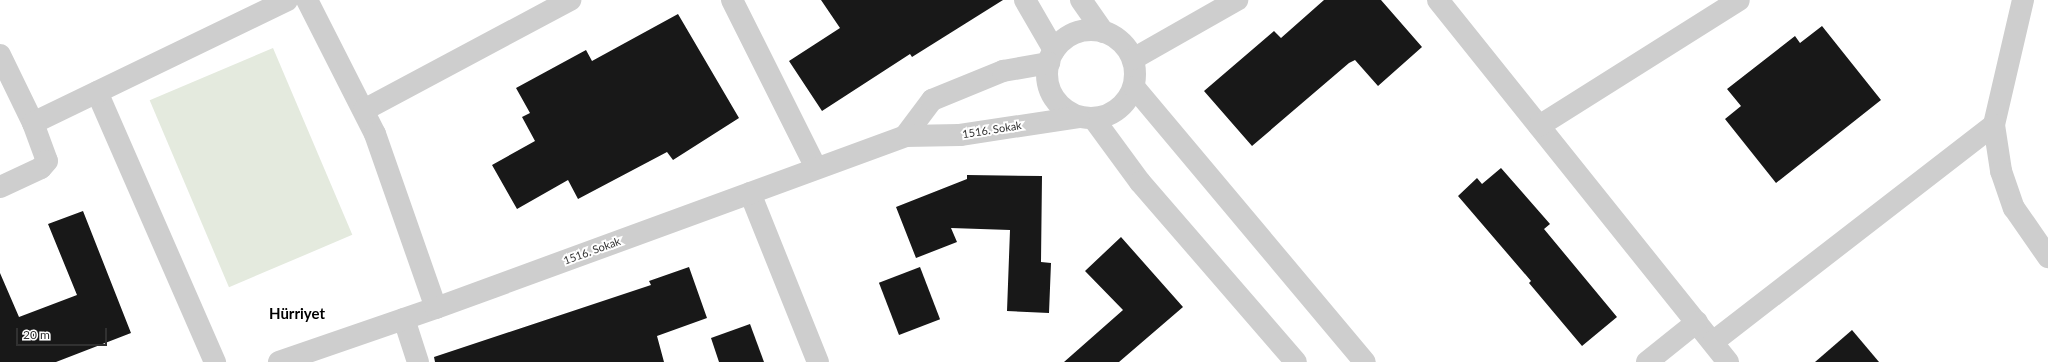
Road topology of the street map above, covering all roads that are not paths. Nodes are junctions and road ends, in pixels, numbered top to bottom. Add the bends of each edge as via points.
1 (287, 0) edge
2 (307, 0) edge
3 (570, 0) edge
4 (732, 0) edge
5 (1025, 0) edge
6 (1082, 0) edge
7 (1237, 0) edge
8 (1438, 0) edge
9 (1739, 0) edge
10 (2023, 0) edge
11 (548, 5) edge
12 (1103, 32) junction
13 (0, 55) edge
14 (1052, 57) junction
15 (1133, 59) junction
16 (1134, 87) junction
17 (97, 92) junction
18 (364, 110) junction
19 (1086, 118) junction
20 (33, 123) junction
21 (1994, 125) junction
22 (1539, 126) junction
23 (905, 136) junction
24 (816, 168) junction
25 (0, 187) edge
26 (750, 193) junction
27 (2048, 257) edge
28 (436, 308) junction
29 (404, 319) junction
30 (1697, 322) junction
31 (1713, 342) junction
32 (215, 362) edge
33 (279, 362) edge
34 (418, 362) edge
35 (818, 362) edge
36 (1296, 362) edge
37 (1365, 362) edge
38 (1647, 362) edge
39 (1728, 362) edge

1 - 17 street
2 - 18 street
3 - 11 street
4 - 24 street
5 - 14 street
6 - 12 street
7 - 15 street
8 - 22 street
9 - 22 street
10 - 21 street
11 - 18 street
12 - 14 street via 1089,30 1076,34 1064,40
12 - 15 street via 1116,38
13 - 20 street
14 - 19 street via 1050,90 1067,111
14 - 23 street via 1003,71 932,100
15 - 16 street
16 - 19 street via 1118,109
16 - 37 street
17 - 20 street
17 - 32 street
18 - 28 street
19 - 23 street, 1516. Sokak via 960,135
19 - 36 street
20 - 25 street via 47,161 41,168
21 - 27 street via 2001,171 2014,208
21 - 31 street
22 - 30 street
23 - 24 street, 1516. Sokak
24 - 26 street, 1516. Sokak
26 - 28 street, 1516. Sokak
26 - 35 street
28 - 29 street, 1516. Sokak
29 - 33 street, 1516. Sokak
29 - 34 street
30 - 31 street
30 - 38 street
31 - 39 street

